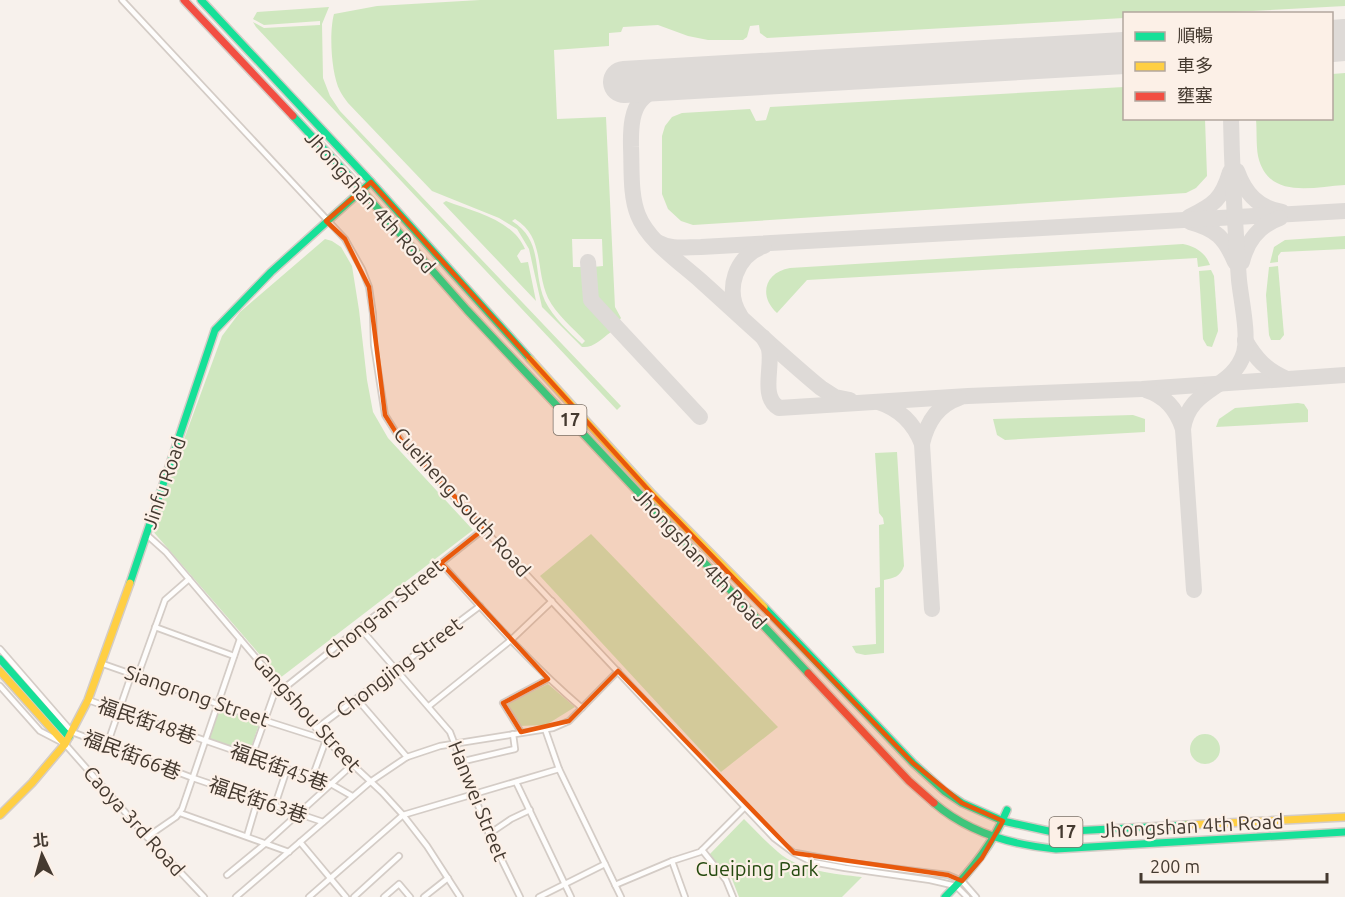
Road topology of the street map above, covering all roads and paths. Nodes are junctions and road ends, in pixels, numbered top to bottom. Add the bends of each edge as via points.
1 (122, 0) edge
2 (184, 0) edge
3 (201, 0) edge
4 (371, 182) junction
5 (361, 190) junction
6 (326, 221) junction
7 (484, 528) junction
8 (147, 535) junction
9 (441, 563) junction
10 (189, 579) junction
11 (552, 601) junction
12 (480, 606) junction
13 (155, 627) junction
14 (360, 627) junction
15 (240, 639) junction
16 (511, 640) junction
17 (0, 649) edge
18 (234, 656) junction
19 (3, 658) edge
20 (103, 664) junction
21 (395, 670) junction
22 (0, 671) edge
23 (618, 671) junction
24 (132, 673) junction
25 (138, 675) junction
26 (548, 679) junction
27 (278, 683) junction
28 (0, 686) edge
29 (283, 689) junction
30 (357, 699) junction
31 (88, 700) junction
32 (217, 705) junction
33 (429, 706) junction
34 (582, 708) junction
35 (118, 711) junction
36 (265, 721) junction
37 (317, 728) junction
38 (545, 729) junction
39 (521, 732) junction
40 (513, 734) junction
41 (68, 738) junction
42 (326, 740) junction
43 (205, 741) junction
44 (455, 744) junction
45 (107, 745) junction
46 (252, 756) junction
47 (408, 757) junction
48 (460, 762) junction
49 (352, 765) junction
50 (287, 769) junction
51 (559, 769) junction
52 (193, 778) junction
53 (312, 778) junction
54 (370, 782) junction
55 (516, 782) junction
56 (331, 784) junction
57 (472, 795) junction
58 (352, 796) junction
59 (258, 799) junction
60 (275, 805) junction
61 (746, 806) junction
62 (530, 810) junction
63 (1007, 810) dead end
64 (180, 813) junction
65 (298, 813) junction
66 (0, 815) edge
67 (403, 815) junction
68 (1345, 817) edge
69 (1003, 821) junction
70 (323, 822) junction
71 (1345, 832) edge
72 (489, 834) junction
73 (247, 836) junction
74 (147, 837) junction
75 (994, 838) junction
76 (300, 842) junction
77 (266, 843) junction
78 (702, 850) junction
79 (289, 852) junction
80 (794, 853) junction
81 (399, 856) dead end
82 (672, 861) junction
83 (605, 864) junction
84 (227, 875) dead end
85 (331, 877) junction
86 (448, 878) junction
87 (564, 884) junction
88 (959, 884) junction
89 (615, 885) junction
90 (204, 897) edge
91 (236, 897) edge
92 (309, 897) edge
93 (346, 897) edge
94 (354, 897) edge
95 (384, 897) edge
96 (410, 897) edge
97 (424, 897) edge
98 (460, 897) edge
99 (520, 897) edge
100 (539, 897) edge
101 (571, 897) edge
102 (621, 897) edge
103 (685, 897) edge
104 (733, 897) edge
105 (945, 897) edge
106 (967, 897) edge
107 (976, 897) edge

1 - 6 street, Cueiheng South Road
2 - 5 main road, Jhongshan 4th Road / 17
3 - 4 main road, Jhongshan 4th Road / 17
4 - 5 main road, Jinfu Road
4 - 69 main road, Jhongshan 4th Road / 17 via 653,495 913,763 962,803
5 - 6 main road, Jinfu Road
5 - 75 main road, Jhongshan 4th Road / 17 via 467,310 909,781 950,816
6 - 7 street, Cueiheng South Road via 345,239 369,287 385,415 402,442
6 - 8 main road, Jinfu Road via 215,330
7 - 9 street, Chong-an Street
7 - 11 street, Cueiheng South Road
8 - 10 street, Gangshou Street
8 - 20 main road, Jinfu Road
9 - 12 street
9 - 14 street, Chong-an Street
10 - 13 street via 165,600
10 - 15 street, Gangshou Street
11 - 16 street
11 - 23 street, Cueiheng South Road
12 - 16 street
12 - 21 street, Chongjing Street
13 - 18 street
13 - 25 street
14 - 21 street, Hanwei Street
14 - 29 street, Chong-an Street
15 - 18 street
15 - 27 street, Gangshou Street
16 - 26 street
16 - 33 street
17 - 19 street
18 - 32 street
19 - 41 main road
20 - 24 street, Siangrong Street
20 - 31 main road, Jinfu Road
21 - 30 street, Chongjing Street
21 - 33 street, Hanwei Street
22 - 41 main road
23 - 34 street
23 - 61 street, Cueiheng South Road
24 - 25 street, Siangrong Street
24 - 35 street
25 - 32 street, Siangrong Street
26 - 34 street
26 - 39 street via 503,703
27 - 29 street, Gangshou Street
27 - 36 street
28 - 41 street via 40,732
29 - 37 street, Gangshou Street
30 - 37 street, Chongjing Street
30 - 47 street
31 - 35 street, 福民街48巷
31 - 41 main road, Jinfu Road
32 - 36 street, Siangrong Street
32 - 43 street
33 - 44 street, Hanwei Street
34 - 38 street via 569,721
35 - 43 street, 福民街48巷
35 - 45 street
36 - 42 street, Siangrong Street
36 - 46 street
37 - 42 street, Gangshou Street
38 - 39 street
38 - 51 street
39 - 40 street
40 - 44 street
40 - 48 street via 515,749
41 - 45 street, 福民街66巷
41 - 66 main road, Jinfu Road
41 - 74 street, Caoya 3rd Road
42 - 49 street, Gangshou Street
42 - 53 street
43 - 46 street, 福民街45巷
43 - 52 street
44 - 47 street
44 - 48 street, Hanwei Street
45 - 52 street, 福民街66巷
46 - 50 street, 福民街45巷
47 - 54 street
48 - 57 street, Hanwei Street
49 - 54 street, Gangshou Street
49 - 56 street
50 - 53 street, 福民街45巷
50 - 60 street
51 - 55 street
51 - 83 street
52 - 59 street, 福民街63巷
52 - 64 street
53 - 56 street, 福民街45巷
54 - 58 street
54 - 67 street, Gangshou Street
55 - 57 street
55 - 62 street
56 - 58 street, 福民街45巷
56 - 65 street
57 - 67 street
57 - 72 street, Hanwei Street
58 - 70 street
59 - 60 street, 福民街63巷
59 - 73 street
60 - 65 street, 福民街63巷
61 - 78 street
61 - 80 street, Cueiheng South Road via 774,838
62 - 72 street
62 - 87 street
63 - 69 main road
64 - 73 street
64 - 74 street
65 - 70 street, 福民街63巷
65 - 77 street
67 - 85 street
67 - 86 street, Gangshou Street
68 - 69 main road, Jhongshan 4th Road / 17 via 1073,832 1032,829
69 - 75 main road
70 - 76 street
71 - 75 main road, Jhongshan 4th Road / 17 via 1072,849 1027,846
72 - 99 street, Hanwei Street
73 - 77 street
74 - 90 street, Caoya 3rd Road
75 - 88 main road
76 - 79 street
76 - 85 street
77 - 79 street
77 - 84 street
78 - 82 street
78 - 104 street via 726,880
79 - 91 street
80 - 88 street, Cueiheng South Road via 824,864
80 - 88 street, Cueiheng South Road via 948,875
81 - 94 street
82 - 89 street
82 - 103 street
83 - 87 street
83 - 89 street
85 - 92 street
85 - 93 street
86 - 97 street
86 - 98 street, Gangshou Street
87 - 100 street
87 - 101 street
88 - 105 main road
88 - 106 street, Cueiheng South Road
88 - 107 street
89 - 102 street
95 - 96 street via 399,884

